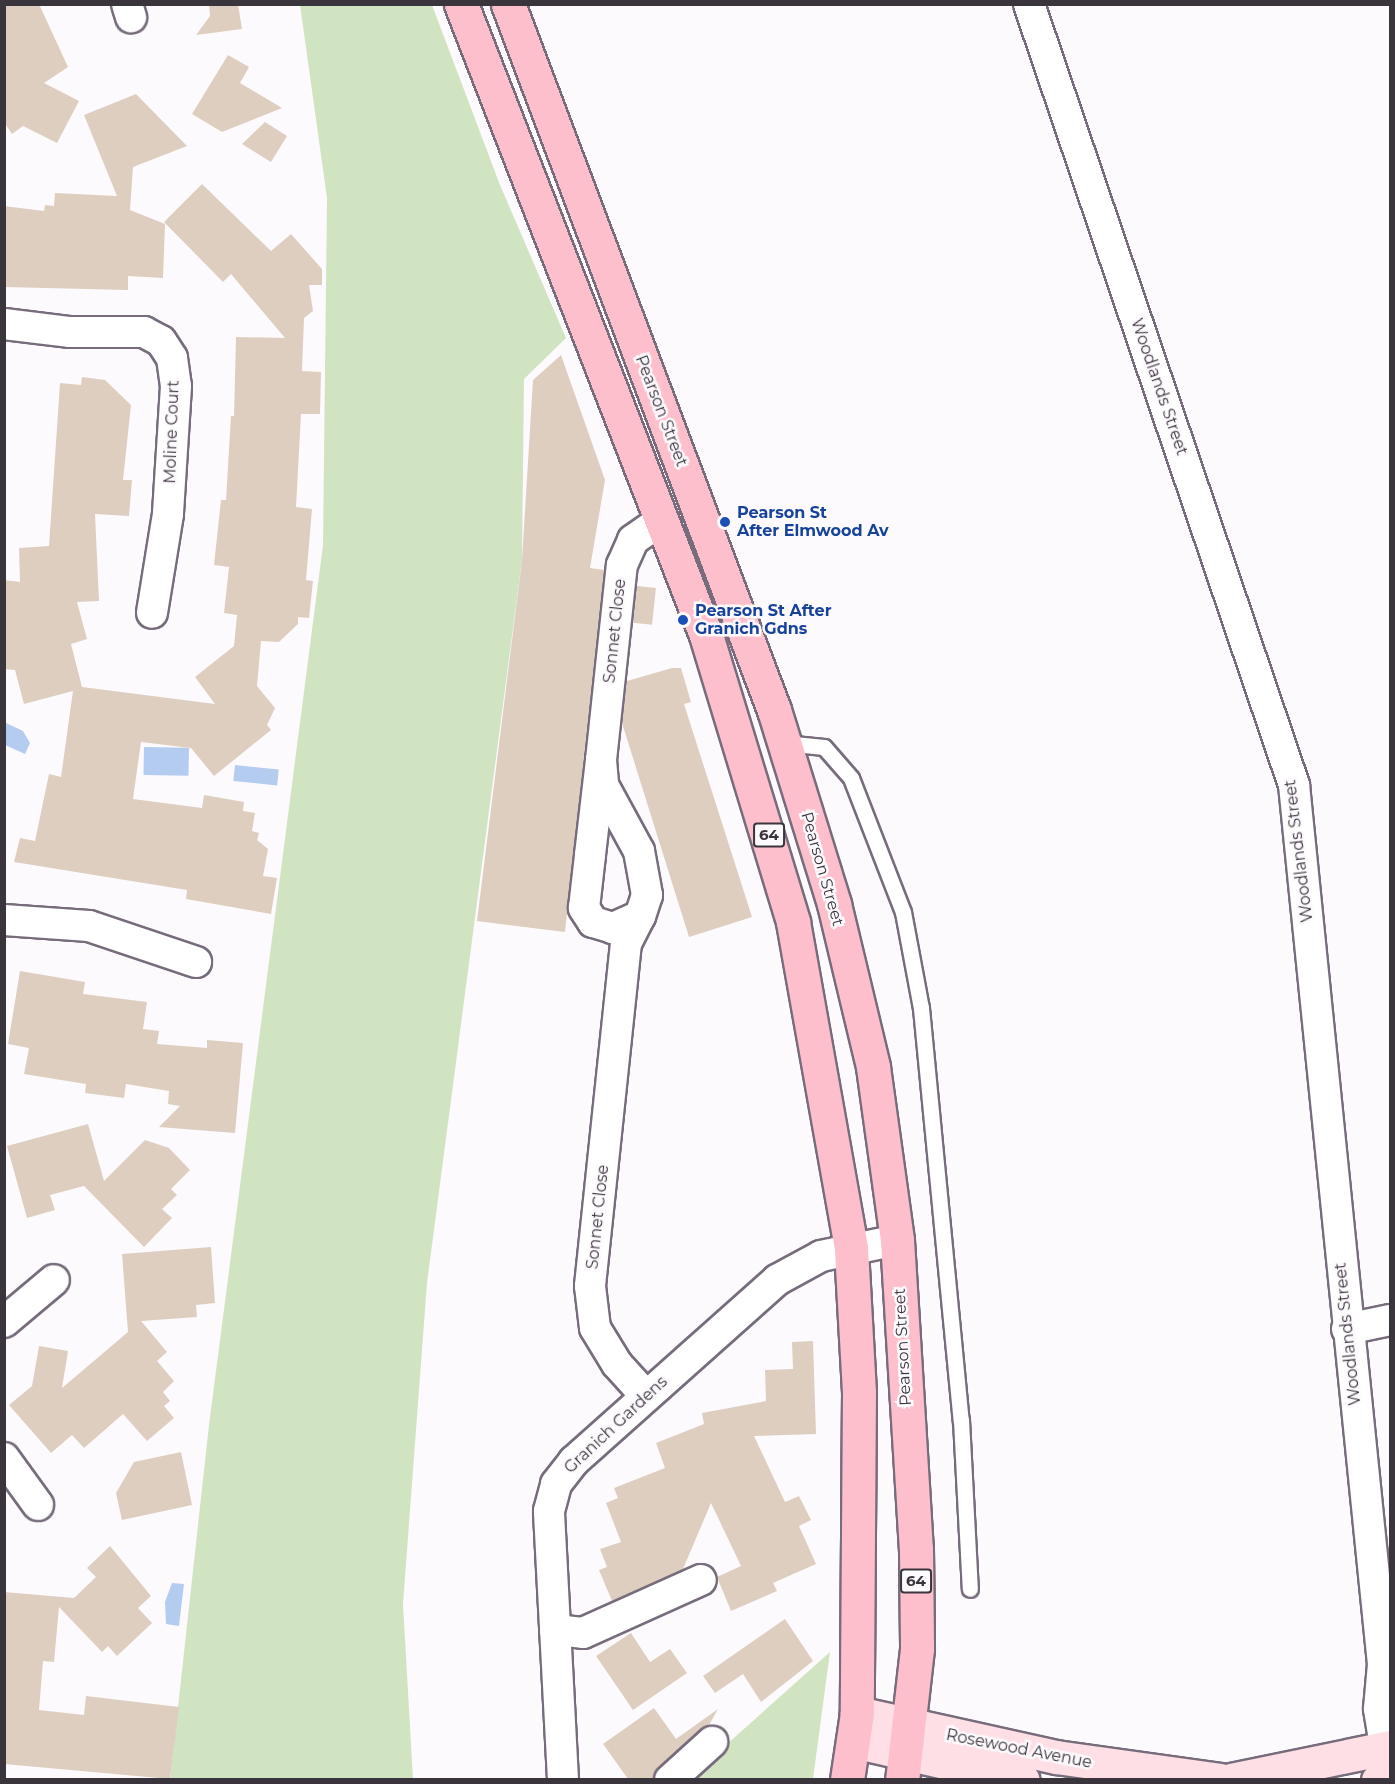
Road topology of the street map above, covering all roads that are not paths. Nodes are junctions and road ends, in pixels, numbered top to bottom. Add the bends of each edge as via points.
1 (461, 4) edge
2 (508, 4) edge
3 (1029, 4) edge
4 (4, 324) edge
5 (662, 520) junction
6 (152, 613) dead end
7 (784, 743) junction
8 (600, 760) junction
9 (634, 839) junction
10 (590, 855) junction
11 (640, 916) junction
12 (4, 920) edge
13 (601, 926) junction
14 (626, 943) junction
15 (196, 962) dead end
16 (897, 1240) junction
17 (851, 1249) junction
18 (54, 1280) dead end
19 (1390, 1320) edge
20 (4, 1322) edge
21 (1347, 1329) junction
22 (646, 1396) junction
23 (4, 1458) edge
24 (38, 1505) dead end
25 (701, 1580) dead end
26 (970, 1589) dead end
27 (555, 1630) junction
28 (1387, 1671) edge
29 (855, 1727) junction
30 (712, 1742) dead end
31 (906, 1752) edge
32 (1387, 1766) edge
33 (563, 1779) edge
34 (670, 1779) edge
35 (848, 1779) edge
36 (1023, 1779) edge
37 (1219, 1779) edge
38 (1231, 1779) edge

1 - 5 main road, 64
2 - 7 main road, Pearson Street / 64
3 - 21 street, Woodlands Street via 1294,785
4 - 6 street, Moline Court via 69,332 144,332 160,341 172,358 176,386 168,514
5 - 8 street, Sonnet Close via 633,540 622,565
5 - 17 main road, 64 via 706,635 793,922
7 - 16 main road, Pearson Street / 64 via 834,903 873,1067
7 - 26 lane via 824,747 851,778 903,912 921,1008 961,1420
8 - 9 street, Sonnet Close via 603,785
8 - 10 street, Sonnet Close
9 - 10 street via 613,828 600,835
9 - 11 street, Sonnet Close via 647,895
10 - 13 street, Sonnet Close via 584,908
11 - 13 street via 625,927
11 - 14 street, Sonnet Close
12 - 15 street via 89,926
13 - 14 street via 618,932
14 - 22 street, Sonnet Close via 591,1309 602,1342
16 - 17 street, Granich Gardens
16 - 31 main road, Pearson Street / 64 via 917,1649
17 - 22 street, Granich Gardens via 820,1256 777,1280
17 - 29 main road, 64 via 860,1392
18 - 20 street
19 - 21 street
21 - 28 street, Woodlands Street
22 - 27 street, Granich Gardens via 556,1484 549,1511
23 - 24 street
25 - 27 street via 583,1634
27 - 33 street, Granich Gardens
28 - 32 street, Woodlands Street via 1379,1709
29 - 31 main road, Rosewood Avenue
29 - 35 main road, 64
30 - 34 street
31 - 36 main road, Rosewood Avenue
31 - 37 main road, Rosewood Avenue via 1056,1757
32 - 38 main road

